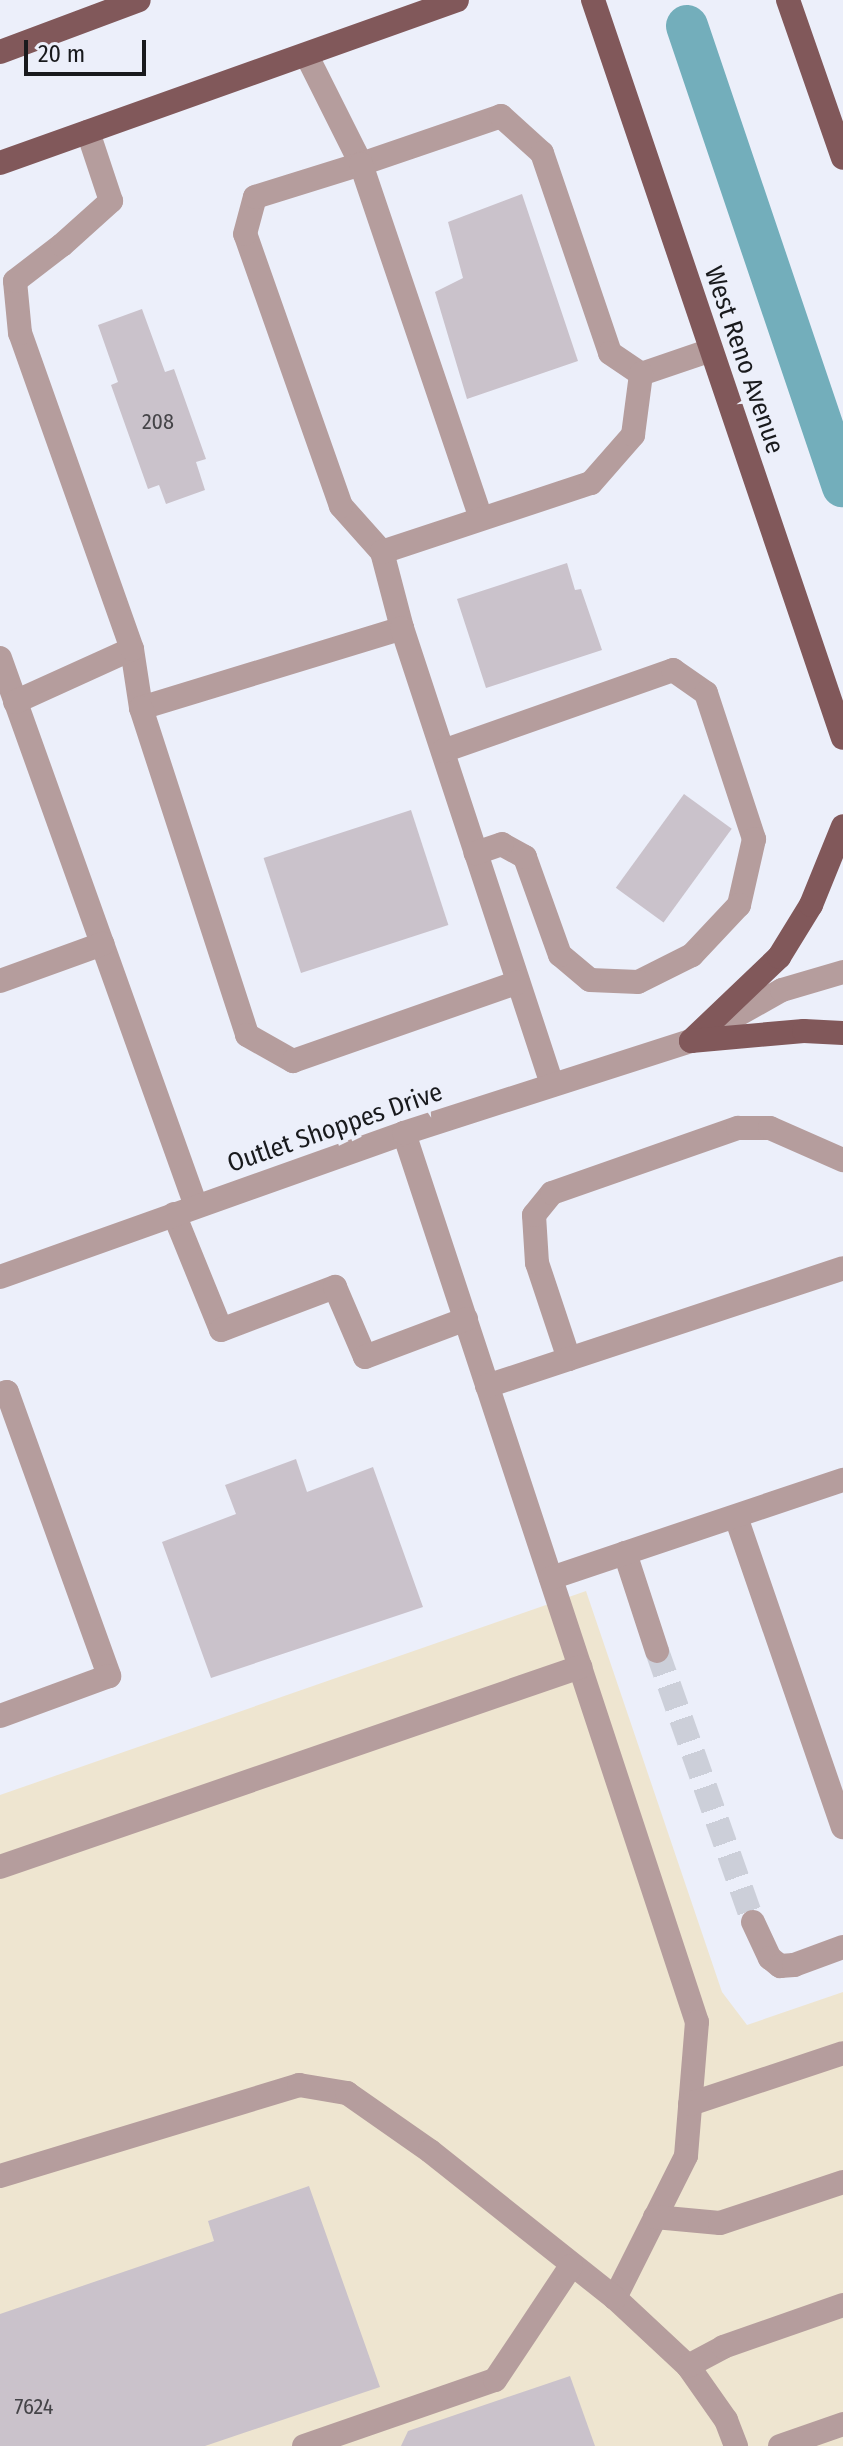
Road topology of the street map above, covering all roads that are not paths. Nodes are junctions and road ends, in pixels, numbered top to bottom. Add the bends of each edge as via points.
1 (139, 0) edge
2 (457, 0) edge
3 (593, 0) edge
4 (788, 0) edge
5 (0, 52) edge
6 (307, 56) junction
7 (88, 132) junction
8 (843, 158) edge
9 (0, 163) edge
10 (361, 164) junction
11 (711, 350) junction
12 (641, 374) junction
13 (481, 518) junction
14 (382, 552) junction
15 (402, 628) junction
16 (132, 649) junction
17 (0, 658) edge
18 (15, 702) junction
19 (141, 708) junction
20 (843, 738) edge
21 (443, 751) junction
22 (843, 826) edge
23 (476, 853) junction
24 (102, 944) junction
25 (843, 972) edge
26 (0, 981) edge
27 (518, 982) junction
28 (843, 1033) edge
29 (691, 1041) junction
30 (552, 1085) junction
31 (404, 1133) junction
32 (843, 1160) edge
33 (185, 1210) junction
34 (840, 1270) edge
35 (0, 1277) edge
36 (466, 1319) junction
37 (569, 1359) junction
38 (487, 1386) junction
39 (0, 1394) edge
40 (843, 1480) edge
41 (736, 1517) junction
42 (625, 1553) junction
43 (551, 1578) junction
44 (657, 1651) tunnel mouth
45 (580, 1667) junction
46 (0, 1716) edge
47 (843, 1827) edge
48 (0, 1867) edge
49 (753, 1922) tunnel mouth
50 (843, 1947) edge
51 (843, 2053) edge
52 (690, 2104) junction
53 (0, 2176) edge
54 (843, 2182) edge
55 (655, 2217) junction
56 (571, 2266) junction
57 (615, 2298) junction
58 (843, 2305) edge
59 (688, 2366) junction
60 (843, 2424) edge
61 (341, 2440) edge
62 (304, 2446) edge
63 (736, 2446) edge
64 (780, 2446) edge

1 - 5 main road
2 - 6 main road
3 - 11 main road, West Reno Avenue
4 - 8 main road
6 - 7 main road
6 - 10 street
7 - 9 main road
7 - 16 street via 111,201 15,281 20,333
10 - 12 street via 501,116 542,153 610,353
10 - 13 street
10 - 14 street via 255,197 245,234 341,506
11 - 12 street
11 - 20 main road, West Reno Avenue
12 - 13 street via 633,435 591,483
13 - 14 street
14 - 15 street
15 - 19 street
15 - 21 street
16 - 18 street
16 - 19 street
17 - 18 street
18 - 24 street
19 - 27 street via 247,1035 293,1061
21 - 23 street
21 - 23 street via 673,670 706,693 754,839 739,905 692,955 638,982 590,980 560,955 525,857 502,844
22 - 29 main road via 811,905 779,957
23 - 27 street
24 - 26 street
24 - 33 street
25 - 29 street, Outlet Shoppes Drive via 782,990
27 - 30 street
28 - 29 main road via 804,1031
29 - 30 street, Outlet Shoppes Drive
30 - 31 street, Outlet Shoppes Drive
31 - 33 street, Outlet Shoppes Drive
31 - 36 street
32 - 37 street via 770,1128 738,1128 552,1193 534,1215 537,1263
33 - 35 street, Outlet Shoppes Drive
33 - 36 street via 221,1330 335,1287 365,1357
34 - 37 street
36 - 38 street
37 - 38 street
38 - 43 street
39 - 46 street via 7,1392 109,1676
40 - 41 street
41 - 42 street
41 - 47 street
42 - 43 street
42 - 44 street
43 - 45 street
45 - 48 street
45 - 52 street via 697,2022
49 - 50 street via 770,1958 780,1966
51 - 52 street
52 - 55 street via 686,2156
53 - 56 street via 299,2085 347,2093 430,2151
54 - 55 street via 720,2223
55 - 57 street
56 - 57 street
56 - 61 street via 495,2380
57 - 59 street
58 - 59 street via 723,2347
59 - 63 street via 726,2420
60 - 64 street
61 - 62 street

